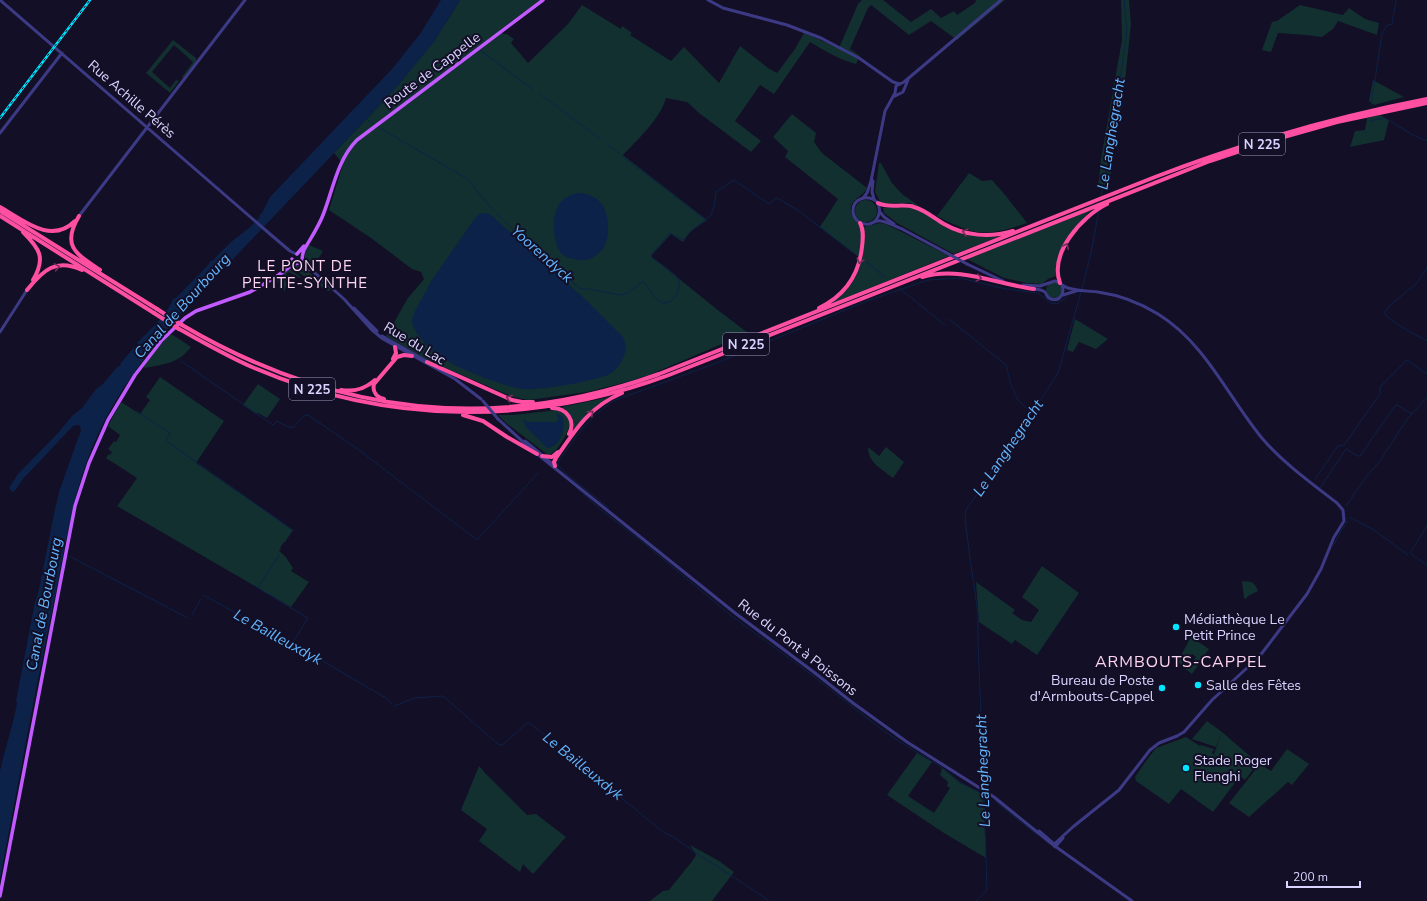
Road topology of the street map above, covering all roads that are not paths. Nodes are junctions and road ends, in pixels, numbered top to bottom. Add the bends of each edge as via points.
1 (0, 0) edge
2 (244, 0) edge
3 (543, 0) edge
4 (708, 0) edge
5 (1001, 0) edge
6 (62, 53) junction
7 (913, 74) junction
8 (889, 79) junction
9 (900, 84) junction
10 (904, 88) junction
11 (896, 89) junction
12 (899, 93) junction
13 (1427, 99) edge
14 (889, 102) junction
15 (1427, 103) edge
16 (148, 127) junction
17 (0, 133) edge
18 (875, 167) junction
19 (863, 198) junction
20 (876, 202) junction
21 (1103, 202) junction
22 (0, 207) edge
23 (0, 211) edge
24 (880, 212) junction
25 (0, 216) edge
26 (80, 216) junction
27 (1052, 218) junction
28 (874, 222) junction
29 (860, 223) junction
30 (17, 226) junction
31 (904, 230) junction
32 (270, 234) junction
33 (313, 234) junction
34 (296, 254) junction
35 (292, 258) junction
36 (302, 259) junction
37 (297, 264) junction
38 (1048, 283) junction
39 (327, 284) junction
40 (1061, 284) junction
41 (111, 285) junction
42 (1017, 285) junction
43 (261, 286) junction
44 (124, 288) junction
45 (886, 289) junction
46 (1034, 289) junction
47 (27, 290) junction
48 (1079, 290) junction
49 (1045, 293) junction
50 (1063, 295) junction
51 (344, 299) junction
52 (155, 311) junction
53 (784, 325) junction
54 (181, 327) junction
55 (0, 332) edge
56 (395, 347) junction
57 (405, 352) junction
58 (412, 355) junction
59 (393, 359) junction
60 (427, 362) junction
61 (308, 383) junction
62 (642, 384) junction
63 (482, 400) junction
64 (562, 400) junction
65 (426, 406) junction
66 (529, 409) junction
67 (441, 412) junction
68 (559, 454) junction
69 (540, 455) junction
70 (547, 459) junction
71 (555, 466) junction
72 (574, 483) junction
73 (1054, 845) junction
74 (0, 896) edge
75 (1132, 901) edge

1 - 6 street, Rue Achille Pérès
2 - 16 street
3 - 33 main road, Route de Cappelle via 360,137 348,150 341,163
4 - 8 street via 723,8 791,26 822,38 855,55
5 - 7 street
6 - 16 street, Rue Achille Pérès
6 - 17 street
7 - 9 street
7 - 10 street
8 - 9 street
8 - 11 street
9 - 10 street
9 - 11 street
10 - 12 street via 903,92
11 - 12 street
11 - 14 street
12 - 14 street
13 - 21 highway, N 225 via 1354,114 1278,134 1208,158
14 - 18 street
15 - 21 highway, N 225 via 1351,119 1282,138 1224,156
16 - 26 street
16 - 32 street, Rue Achille Pérès
18 - 19 street
18 - 20 street via 872,192
19 - 20 street
19 - 29 street via 857,201 853,208 854,217
20 - 24 street
27 -> 20 highway via 1004,234 978,235 952,228 915,207 883,206
21 - 27 highway, N 225 via 1098,200
40 -> 21 highway via 1058,270 1065,247 1078,225
21 - 45 highway, N 225
22 - 26 highway via 50,232 65,229
23 - 44 highway, N 225
24 - 28 street
24 - 31 street
25 - 30 highway, N 225
26 - 44 highway via 71,234 73,248 82,258
27 - 53 highway, N 225
28 - 29 street
28 - 31 street via 881,221
29 -> 53 highway via 863,232 861,254 856,272 847,286 830,303
30 - 41 highway, N 225
30 - 47 highway via 34,243 40,255 39,268
31 - 42 street, bridge via 967,264
32 - 34 street
32 - 35 street
33 - 34 main road
33 - 36 main road
34 - 35 main road
34 - 36 main road
35 - 37 main road
35 - 43 main road via 283,270
36 - 37 main road
36 - 39 street, Rue du Lac via 305,265
37 - 39 street, Rue du Lac
37 - 43 main road
38 - 40 street via 1054,281
38 - 42 street via 1038,286
38 - 49 street via 1045,286
39 - 51 street, Rue du Lac
40 - 48 street
40 - 50 street via 1064,289
47 -> 41 highway via 44,271 59,265 78,268
41 - 52 highway, N 225
42 - 46 street
43 - 74 main road via 184,318 162,340 141,367 120,398 101,434 75,506
44 - 52 highway, N 225
45 -> 46 highway via 929,275 949,273
45 - 62 highway, N 225
46 - 49 street
47 - 55 street
48 - 50 street
48 - 73 street via 1112,295 1136,303 1178,328 1204,356 1262,438 1340,509 1342,518 1321,570 1264,653 1213,699 1183,733 1151,748 1122,788
49 - 50 street via 1052,300 1057,300
51 - 56 street, Rue du Lac via 376,334
51 - 58 street, Rue du Lac via 381,336
52 - 54 highway, N 225, bridge
53 - 64 highway, N 225 via 644,380
54 - 61 highway, N 225 via 245,359
54 - 67 highway, N 225 via 214,348 253,367 311,389 370,403
56 - 57 street, Rue du Lac
56 - 59 highway
57 - 58 street, Rue du Lac
57 - 59 highway
58 - 60 street, Rue du Lac
58 - 63 street, Rue du Lac via 459,382
58 - 65 highway via 397,357 375,384 374,391 381,398
59 - 61 highway via 374,382 359,390 344,391
60 - 63 street, Rue du Lac via 463,382
64 -> 60 highway via 514,400
61 - 65 highway, N 225 via 373,399
62 - 66 highway, N 225 via 588,399
68 -> 62 highway via 593,410
63 - 69 street, Rue du Pont à Poissons, bridge via 502,423
64 - 65 highway, N 225 via 493,408
66 - 67 highway, N 225
66 - 69 highway via 560,409 572,421 571,432 556,454 550,457
67 - 69 highway via 480,419
68 - 70 highway via 555,458
68 - 71 highway
69 - 70 street, Rue du Pont à Poissons
69 - 72 street, Rue du Pont à Poissons
70 - 71 street, Rue du Pont à Poissons
71 - 72 street, Rue du Pont à Poissons
72 - 73 street, Rue du Pont à Poissons via 853,703 910,744 982,789
73 - 75 street, Rue du Pont à Poissons

